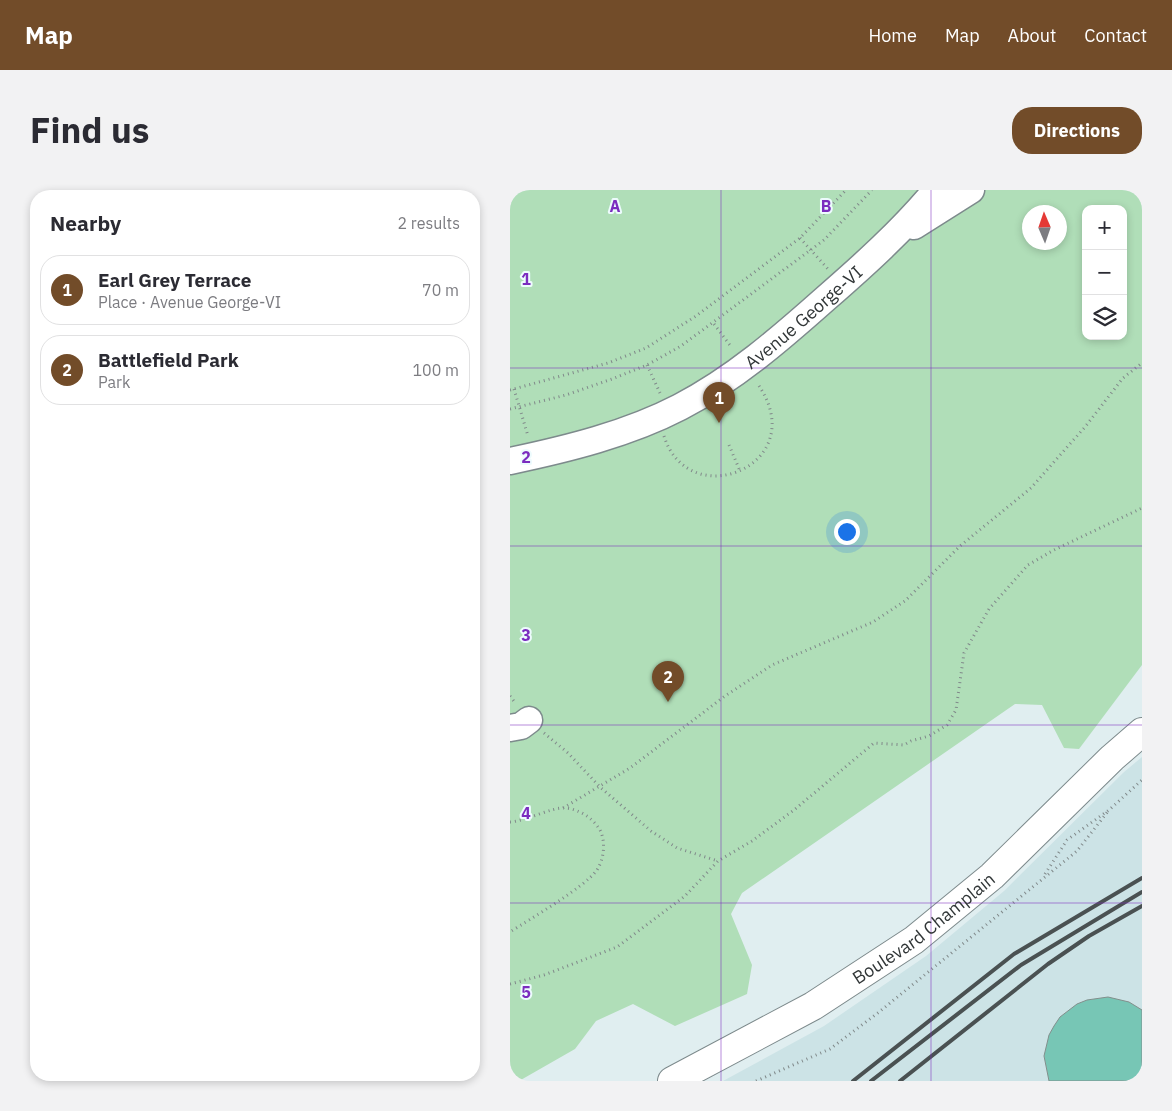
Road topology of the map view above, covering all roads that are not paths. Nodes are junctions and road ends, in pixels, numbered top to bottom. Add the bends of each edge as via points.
1 (936, 190) edge
2 (971, 190) edge
3 (890, 241) junction
4 (510, 461) edge
5 (1142, 732) edge
6 (672, 1081) edge

1 - 3 street, Avenue George-VI
2 - 3 street
3 - 4 street, Avenue George-VI via 791,329 730,378 705,393 614,433
5 - 6 main road, Boulevard Champlain via 992,876 914,940 813,1006

